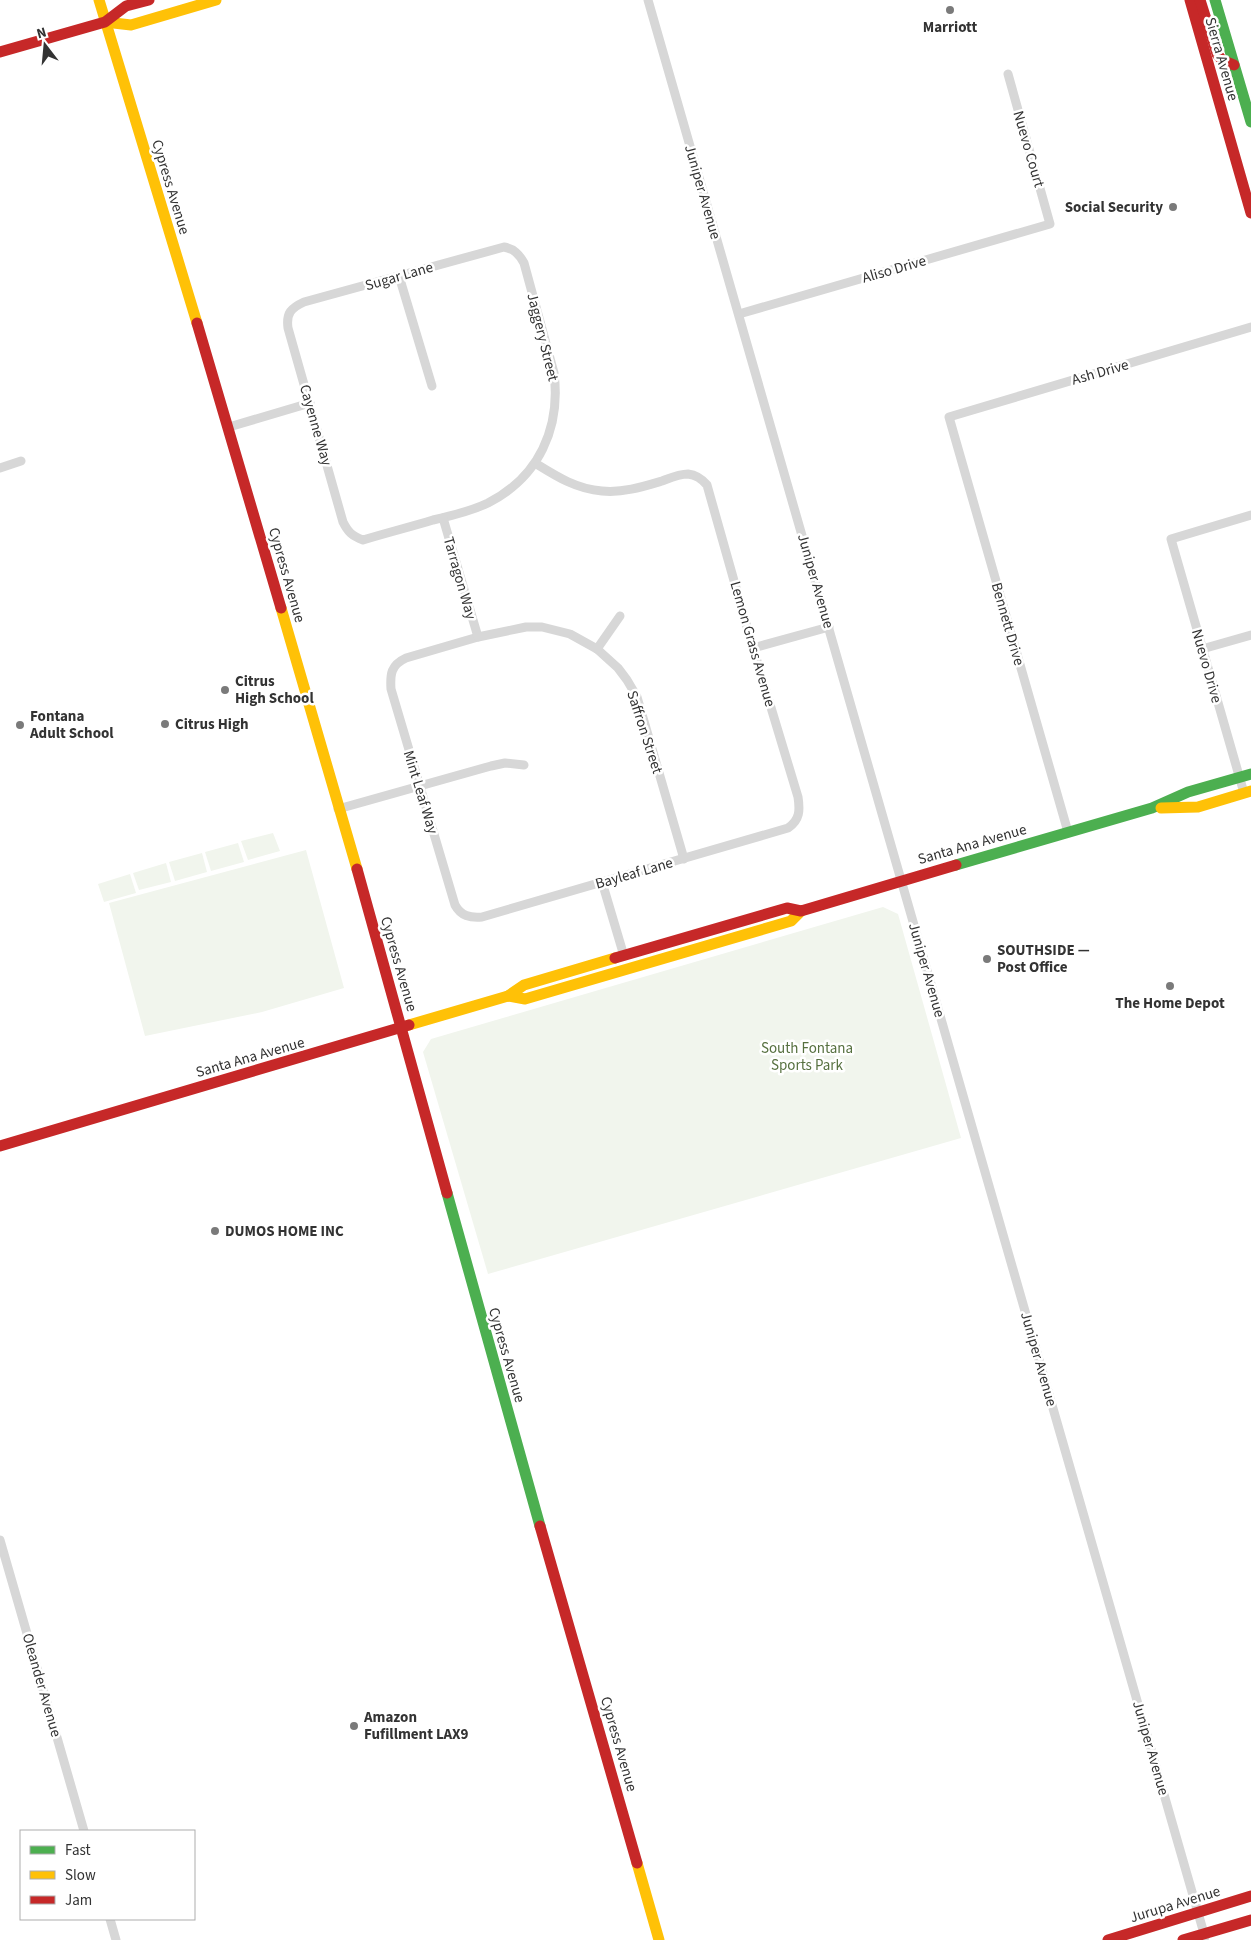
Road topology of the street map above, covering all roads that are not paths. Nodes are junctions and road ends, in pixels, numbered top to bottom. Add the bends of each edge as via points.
1 (99, 0) edge
2 (149, 0) edge
3 (216, 0) edge
4 (648, 0) edge
5 (1190, 0) edge
6 (1200, 0) edge
7 (1216, 0) edge
8 (105, 22) junction
9 (0, 52) edge
10 (1234, 65) junction
11 (1008, 74) dead end
12 (1251, 122) edge
13 (1251, 213) edge
14 (1050, 224) joint
15 (512, 248) joint
16 (399, 276) junction
17 (290, 311) joint
18 (739, 314) junction
19 (1251, 327) edge
20 (432, 386) dead end
21 (310, 403) junction
22 (949, 417) joint
23 (229, 427) junction
24 (21, 462) dead end
25 (535, 463) junction
26 (0, 468) edge
27 (1251, 515) edge
28 (443, 518) junction
29 (353, 536) joint
30 (620, 616) dead end
31 (829, 627) junction
32 (1251, 635) edge
33 (478, 637) junction
34 (753, 648) junction
35 (1202, 649) junction
36 (597, 650) junction
37 (393, 666) joint
38 (524, 764) dead end
39 (1245, 776) edge
40 (418, 786) junction
41 (1248, 792) edge
42 (1152, 808) junction
43 (338, 809) junction
44 (799, 816) joint
45 (1068, 832) junction
46 (684, 859) junction
47 (902, 880) junction
48 (602, 882) junction
49 (801, 911) junction
50 (463, 915) joint
51 (624, 956) junction
52 (508, 996) junction
53 (402, 1027) junction
54 (0, 1146) edge
55 (0, 1540) edge
56 (84, 1830) edge
57 (1251, 1896) edge
58 (1198, 1913) junction
59 (110, 1920) edge
60 (1251, 1920) edge
61 (1205, 1937) edge
62 (116, 1940) edge
63 (659, 1940) edge
64 (1108, 1940) edge
65 (1183, 1940) edge

1 - 8 street, Cypress Avenue
2 - 8 street via 126,6
3 - 8 street via 131,25
4 - 18 street, Juniper Avenue
5 - 13 street, Sierra Avenue
6 - 10 street via 1217,54
7 - 10 street, Sierra Avenue
8 - 9 street
8 - 23 street, Cypress Avenue
10 - 12 street, Sierra Avenue
11 - 14 street, Nuevo Court
14 - 18 street, Aliso Drive
15 - 16 street, Sugar Lane via 493,249
15 - 25 street, Jaggery Street via 524,263 556,388 550,435
16 - 17 street, Sugar Lane via 304,302
16 - 20 street
17 - 21 street, Cayenne Way via 288,328
18 - 31 street, Juniper Avenue
19 - 22 street, Ash Drive
21 - 23 street
21 - 29 street, Cayenne Way via 343,522
22 - 45 street, Bennett Drive
23 - 43 street, Cypress Avenue
24 - 26 street
25 - 28 street, Jaggery Street via 502,495 479,507
25 - 34 street, Lemon Grass Avenue via 569,483 601,491 634,489 681,475 696,476 708,485
27 - 35 street, Nuevo Drive via 1171,539
28 - 29 street, Jaggery Street via 363,540
28 - 33 street, Tarragon Way
30 - 36 street
31 - 34 street
31 - 47 street, Juniper Avenue
32 - 35 street
33 - 36 street, Saffron Street via 511,629 542,627 570,634
33 - 37 street, Saffron Street via 406,658
34 - 44 street, Lemon Grass Avenue via 798,797
35 - 39 street, Nuevo Drive
36 - 46 street, Saffron Street via 618,668 637,697
37 - 40 street, Mint Leaf Way via 390,689
38 - 40 street via 505,763
39 - 41 street, Nuevo Drive
39 - 42 street, Santa Ana Avenue via 1188,792
40 - 43 street
40 - 50 street, Mint Leaf Way via 455,905
41 - 42 street, Santa Ana Avenue via 1198,807
42 - 45 street, Santa Ana Avenue
43 - 53 street, Cypress Avenue
44 - 46 street, Bayleaf Lane via 788,828
45 - 47 street, Santa Ana Avenue
46 - 48 street, Bayleaf Lane
47 - 49 street, Santa Ana Avenue
47 - 58 street, Juniper Avenue
48 - 50 street, Bayleaf Lane via 482,917
48 - 51 street
49 - 51 street, Santa Ana Avenue via 787,908
49 - 52 street, Santa Ana Avenue via 791,921 525,999
51 - 52 street, Santa Ana Avenue via 524,985
52 - 53 street, Santa Ana Avenue
53 - 54 street, Santa Ana Avenue
53 - 63 street, Cypress Avenue via 486,1337
55 - 56 street, Oleander Avenue
57 - 58 street, Jurupa Avenue
58 - 61 street, Juniper Avenue
58 - 64 street, Jurupa Avenue
59 - 62 street
60 - 61 street
61 - 65 street

